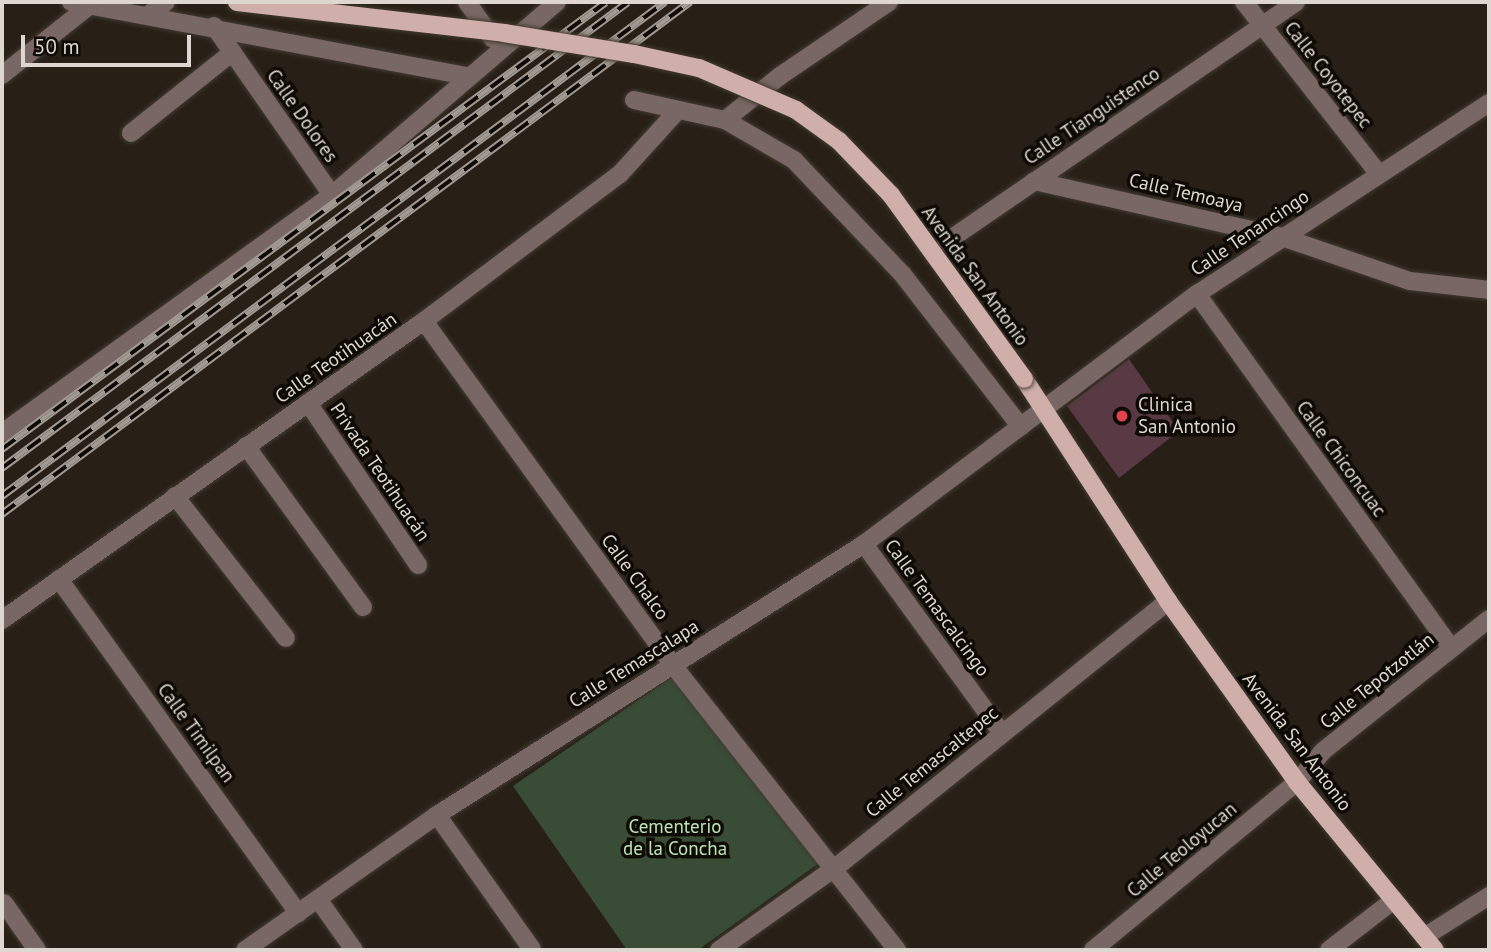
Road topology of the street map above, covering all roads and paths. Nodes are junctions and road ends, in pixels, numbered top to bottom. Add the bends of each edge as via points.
1 (71, 2) edge
2 (166, 2) edge
3 (237, 2) edge
4 (465, 2) edge
5 (557, 2) edge
6 (889, 2) edge
7 (1244, 2) edge
8 (1296, 2) edge
9 (89, 6) junction
10 (148, 15) junction
11 (214, 26) junction
12 (1263, 26) junction
13 (500, 48) junction
14 (233, 52) junction
15 (2, 75) edge
16 (465, 76) junction
17 (634, 100) dead end
18 (1489, 103) edge
19 (678, 110) junction
20 (725, 120) junction
21 (131, 133) dead end
22 (1379, 174) junction
23 (1034, 181) junction
24 (331, 195) junction
25 (1282, 237) junction
26 (946, 242) dead end
27 (1489, 290) edge
28 (1197, 294) junction
29 (424, 321) junction
30 (307, 403) junction
31 (1042, 409) junction
32 (1021, 427) junction
33 (2, 433) edge
34 (246, 446) junction
35 (176, 496) junction
36 (864, 544) junction
37 (418, 565) dead end
38 (59, 579) junction
39 (1168, 601) junction
40 (363, 607) dead end
41 (1489, 619) edge
42 (2, 620) edge
43 (286, 638) dead end
44 (1451, 648) junction
45 (672, 664) junction
46 (1002, 732) junction
47 (1297, 782) junction
48 (437, 815) junction
49 (835, 868) junction
50 (1489, 896) edge
51 (318, 899) junction
52 (1394, 900) junction
53 (5, 903) dead end
54 (298, 913) junction
55 (1429, 943) edge
56 (532, 949) edge
57 (37, 950) edge
58 (245, 950) edge
59 (354, 950) edge
60 (719, 950) edge
61 (897, 950) edge
62 (1093, 950) edge
63 (1329, 950) edge

1 - 9 street
2 - 10 street
3 - 31 main road, Avenida San Antonio, bridge via 503,33 634,54 699,68 796,110 839,141 891,195
4 - 13 street
5 - 13 street
6 - 20 street via 780,76
7 - 12 street, Calle Coyotepec
8 - 12 street, Calle Tianguistenco
9 - 10 street
9 - 15 street
10 - 11 street
11 - 14 street, Calle Dolores
11 - 16 street
12 - 22 street, Calle Coyotepec
12 - 23 street, Calle Tianguistenco
13 - 16 street
14 - 21 street
14 - 24 street, Calle Dolores
16 - 24 street
17 - 19 street
18 - 22 street, Calle Tenancingo
19 - 20 street
19 - 29 street, Calle Teotihuacán via 620,174
20 - 32 street via 794,160 858,224
22 - 25 street, Calle Tenancingo
23 - 25 street, Calle Temoaya
23 - 26 street, Calle Tianguistenco
24 - 33 street
25 - 27 street, Calle Temoaya via 1410,281
25 - 28 street, Calle Tenancingo
28 - 31 street, Calle Tenancingo
28 - 44 street, Calle Chiconcuac
29 - 30 street, Calle Teotihuacán
29 - 45 street, Calle Chalco
30 - 34 street, Calle Teotihuacán
30 - 37 street, Privada Teotihuacán
31 - 32 street, Calle Temascalapa
31 - 39 main road, Avenida San Antonio
32 - 36 street, Calle Temascalapa
34 - 35 street, Calle Teotihuacán
34 - 40 street
35 - 38 street, Calle Teotihuacán
35 - 43 street
36 - 45 street, Calle Temascalapa
36 - 46 street, Calle Temascalcingo
38 - 42 street, Calle Teotihuacán
38 - 54 street, Calle Timilpan
39 - 46 street, Calle Temascaltepec
39 - 47 main road, Avenida San Antonio
41 - 44 street, Calle Tepotzotlán
44 - 47 street, Calle Tepotzotlán via 1324,751
45 - 48 street, Calle Temascalapa
45 - 49 street, Calle Chalco
46 - 49 street, Calle Temascaltepec
47 - 52 main road, Avenida San Antonio
47 - 62 street, Calle Teoloyucan
48 - 51 street, Calle Temascalapa
48 - 56 street
49 - 60 street, Calle Temascaltepec
49 - 61 street, Calle Chalco
50 - 55 street
51 - 54 street, Calle Temascalapa
51 - 59 street
52 - 55 main road, Avenida San Antonio
52 - 63 street
53 - 57 street
54 - 58 street, Calle Temascalapa

